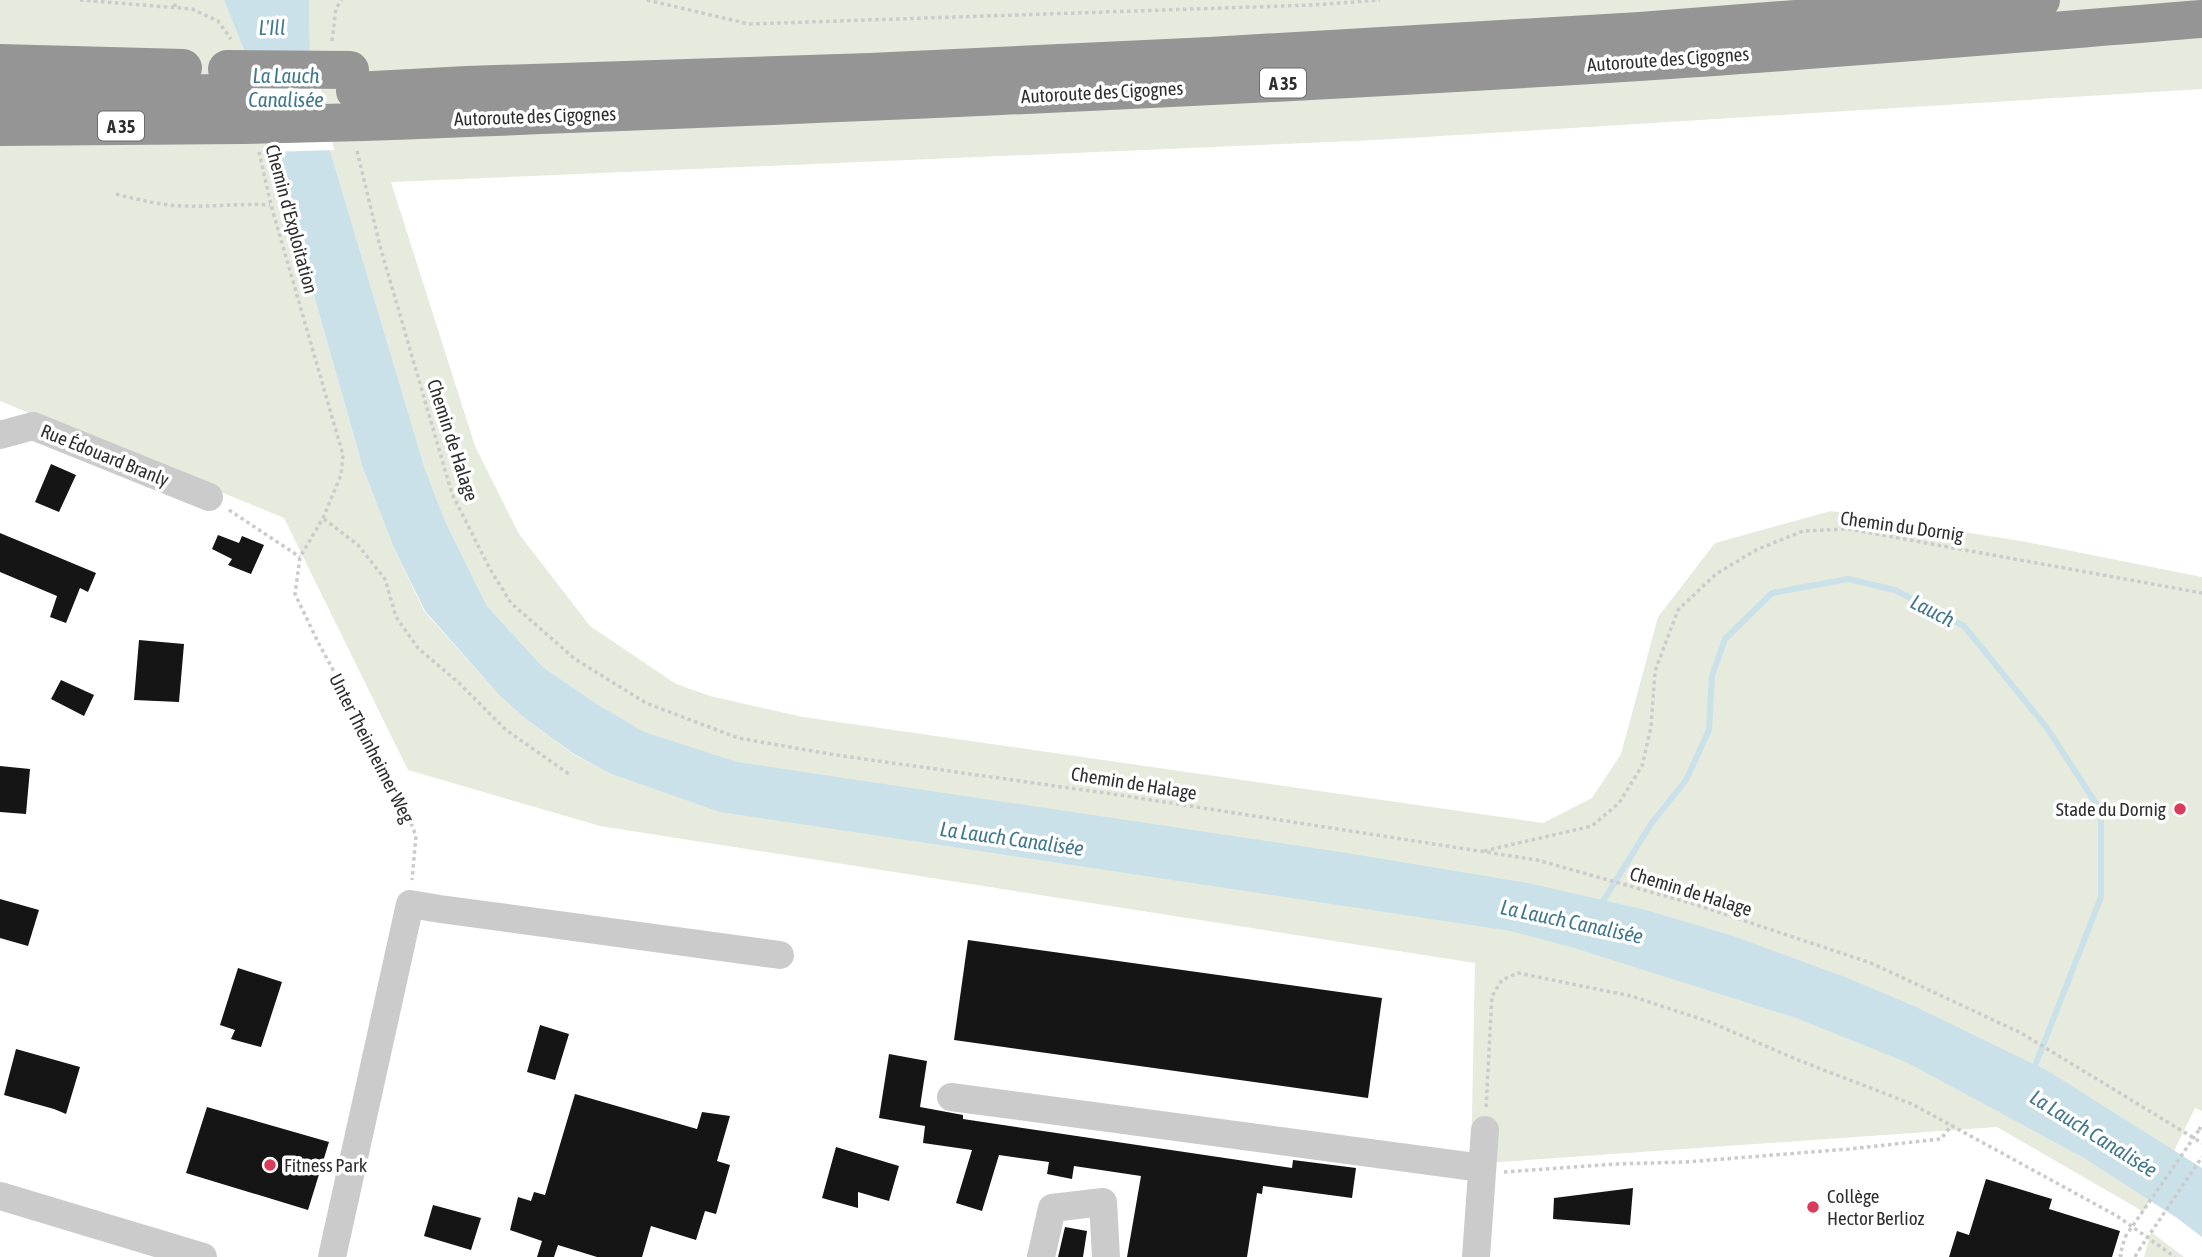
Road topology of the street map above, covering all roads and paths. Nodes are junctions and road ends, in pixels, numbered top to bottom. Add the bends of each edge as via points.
1 (80, 0) edge
2 (175, 0) edge
3 (342, 0) edge
4 (647, 0) edge
5 (1380, 0) edge
6 (2041, 0) edge
7 (175, 7) junction
8 (2202, 19) edge
9 (0, 63) edge
10 (238, 94) junction
11 (0, 95) edge
12 (352, 97) junction
13 (0, 127) edge
14 (116, 194) dead end
15 (271, 205) junction
16 (0, 435) edge
17 (209, 497) joint
18 (323, 518) junction
19 (300, 556) junction
20 (2202, 593) edge
21 (569, 774) dead end
22 (1482, 851) junction
23 (410, 904) junction
24 (780, 955) dead end
25 (951, 1097) dead end
26 (2202, 1124) edge
27 (1952, 1125) junction
28 (1485, 1130) joint
29 (2202, 1143) edge
30 (2202, 1157) edge
31 (1482, 1172) junction
32 (0, 1196) edge
33 (203, 1257) edge
34 (332, 1257) edge
35 (1041, 1257) edge
36 (1106, 1257) edge
37 (1476, 1257) edge
38 (2122, 1257) edge
39 (2135, 1257) edge
40 (2175, 1257) edge

1 - 7 path
2 - 7 path
3 - 12 path, Chemin de Halage via 335,8
4 - 5 path via 749,24
6 - 12 highway, Autoroute des Cigognes / A 35 via 1640,31 1210,56 467,85
7 - 10 path via 218,21
8 - 12 highway, Autoroute des Cigognes / A 35 via 1642,62 888,102
9 - 10 highway
10 - 11 highway, Autoroute des Cigognes / A 35
10 - 12 highway, Autoroute des Cigognes / A 35, bridge
10 - 12 highway, bridge
10 - 13 highway, Autoroute des Cigognes / A 35
10 - 15 path, Chemin d'Exploitation
12 - 22 path, Chemin de Halage via 380,246 452,494 511,603 575,659 646,702 738,738
14 - 15 path via 186,206
15 - 18 path, Chemin d'Exploitation via 343,455 341,475
16 - 17 street, Rue Édouard Branly via 33,426
17 - 19 path
18 - 19 path, Chemin d'Exploitation
18 - 21 path via 358,545 385,579 396,617 418,648 506,730
19 - 23 path, Unter Theinheimer Weg via 295,594 399,792 416,836
20 - 22 path, Chemin du Dornig via 1849,529 1803,531 1756,550 1716,574 1678,610 1655,671 1651,727 1642,766 1619,803 1592,826
22 - 29 path, Chemin de Halage via 1537,860 1871,962 2021,1033
23 - 24 street
23 - 34 street
25 - 31 street
26 - 38 path, bridge via 2125,1237
27 - 28 path via 1912,1104 1710,1022 1631,996 1518,973 1502,980 1492,996
27 - 31 path via 1941,1139 1849,1149
27 - 40 path via 2118,1216
28 - 31 street
30 - 39 path, bridge
31 - 37 street
32 - 33 street
35 - 36 street via 1052,1208 1103,1202

